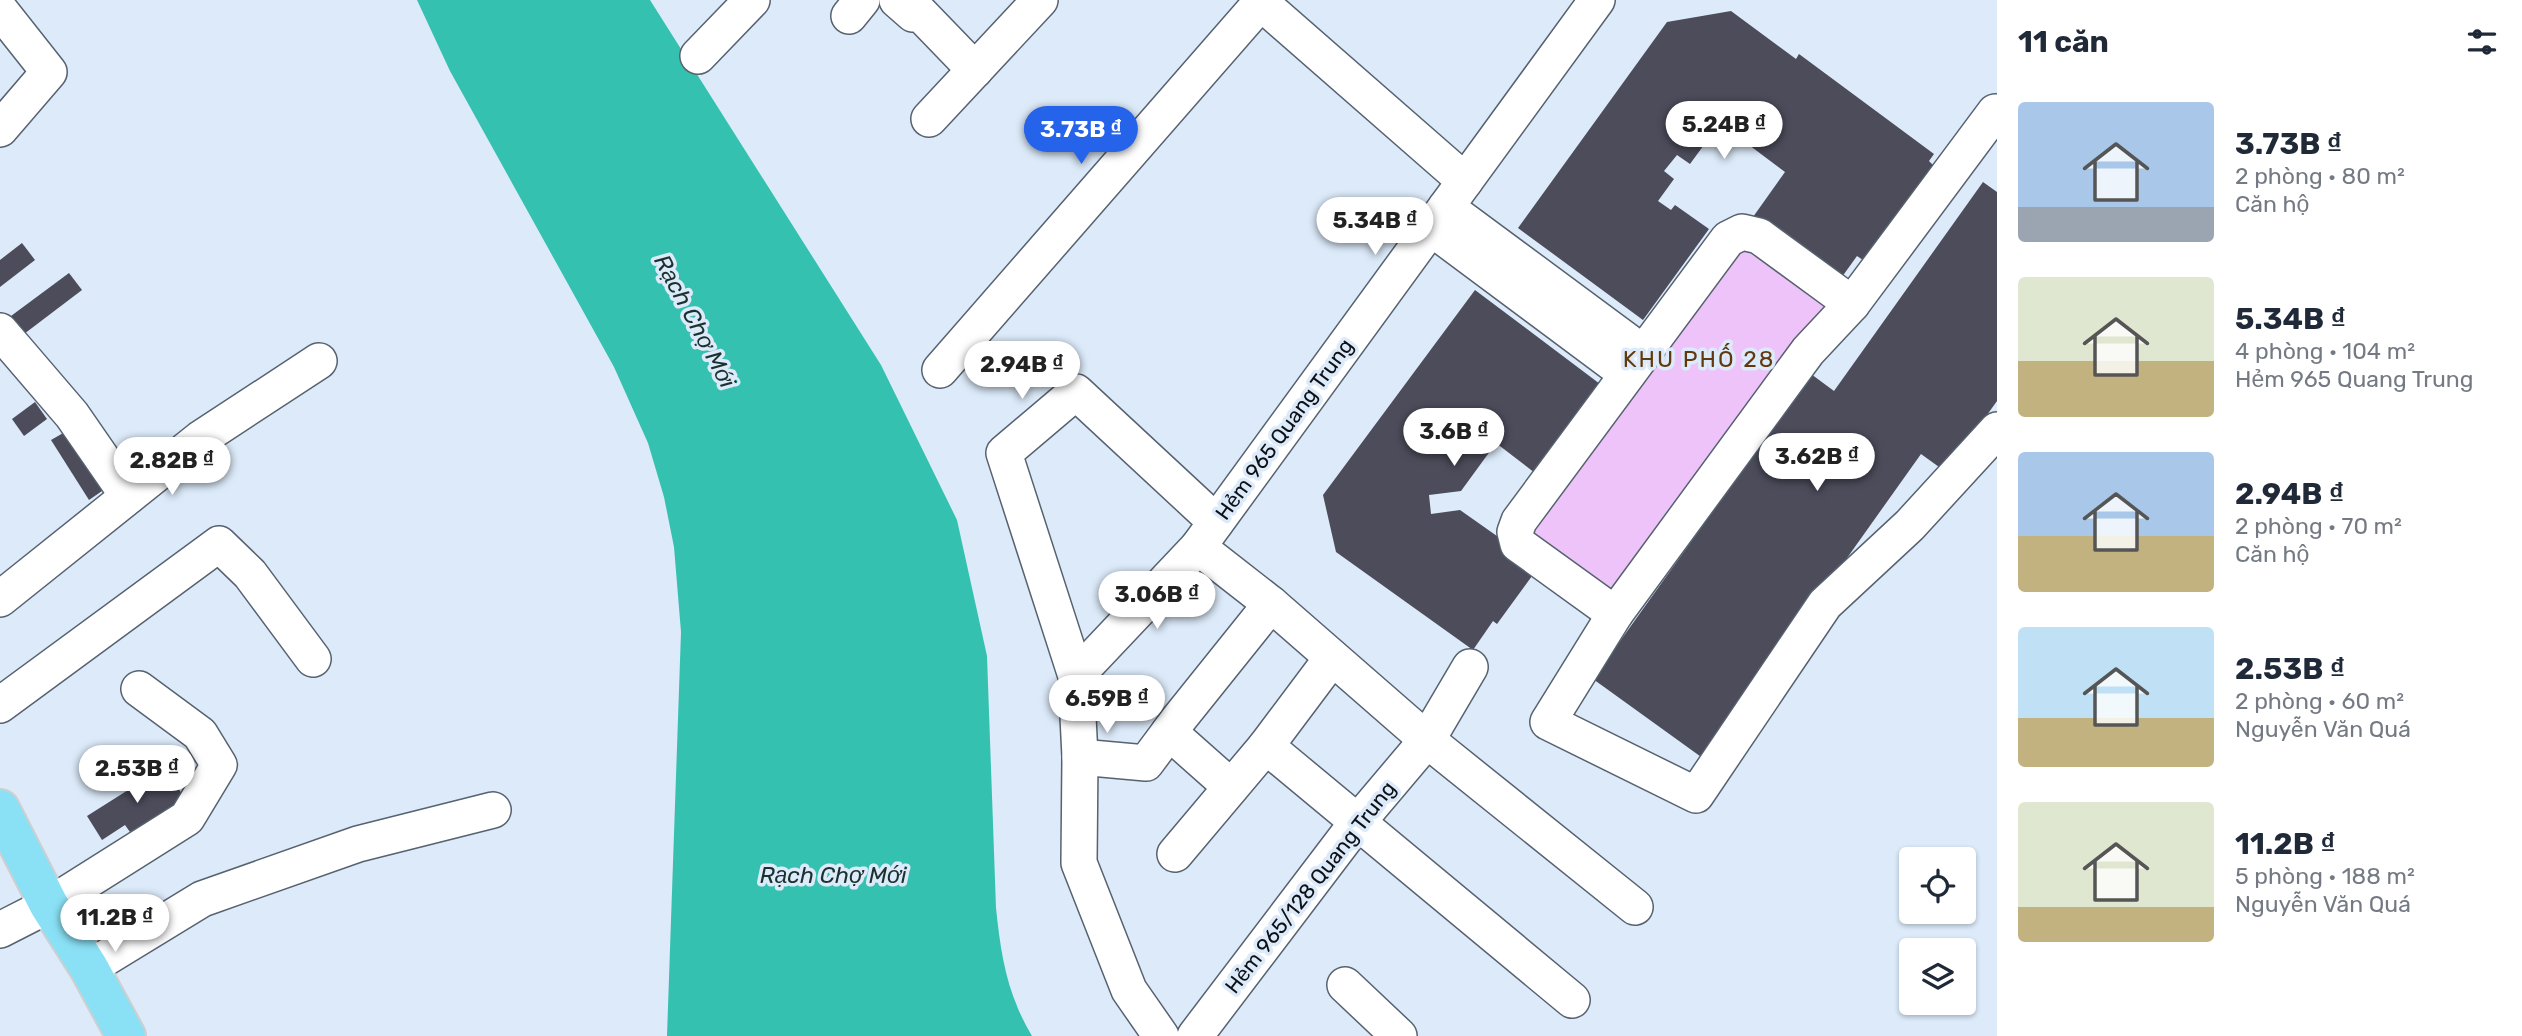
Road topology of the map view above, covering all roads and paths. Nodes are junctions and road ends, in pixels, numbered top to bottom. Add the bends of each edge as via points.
1 (751, 0) edge
2 (1040, 0) edge
3 (1597, 0) edge
4 (1261, 1) edge
5 (915, 4) edge
6 (0, 10) edge
7 (698, 56) dead end
8 (975, 70) junction
9 (1995, 112) dead end
10 (929, 119) dead end
11 (0, 129) edge
12 (1447, 205) junction
13 (1852, 304) junction
14 (0, 331) edge
15 (319, 361) dead end
16 (1634, 363) junction
17 (940, 370) dead end
18 (1997, 430) edge
19 (128, 496) junction
20 (1207, 535) junction
21 (0, 599) edge
22 (1271, 604) junction
23 (1615, 614) junction
24 (1332, 658) junction
25 (313, 659) dead end
26 (1470, 667) dead end
27 (1076, 676) junction
28 (139, 689) dead end
29 (0, 705) edge
30 (1169, 732) junction
31 (1427, 740) junction
32 (1265, 746) junction
33 (1080, 757) junction
34 (1231, 787) junction
35 (0, 809) edge
36 (493, 810) dead end
37 (1356, 824) junction
38 (1175, 854) dead end
39 (49, 905) junction
40 (1635, 907) dead end
41 (0, 930) edge
42 (89, 968) junction
43 (1345, 985) dead end
44 (1572, 1000) dead end
45 (126, 1036) edge
46 (1161, 1036) edge
47 (1195, 1036) edge
48 (1399, 1036) edge

1 - 7 street
2 - 8 street
3 - 12 street, Hẻm 965 Quang Trung
4 - 12 street
4 - 17 street
5 - 8 street
6 - 11 street via 49,72
8 - 10 street
9 - 13 street
12 - 16 street
12 - 20 street, Hẻm 965 Quang Trung
13 - 16 street via 1759,236 1742,232 1728,239
13 - 23 street via 1808,351
14 - 19 street via 72,415
15 - 19 street via 200,439
16 - 23 street via 1515,532 1518,544
18 - 23 street via 1910,525 1825,604 1696,795 1548,722
19 - 21 street
20 - 22 street
20 - 27 street, Hẻm 965 Quang Trung
20 - 27 street via 1076,392 1004,453
22 - 24 street
22 - 30 street
24 - 31 street
24 - 32 street
25 - 29 street via 250,574 219,544
26 - 31 street
27 - 33 street
28 - 39 street via 200,734 219,765 187,818
30 - 33 street via 1146,764
30 - 34 street
31 - 37 street, Hẻm 965/128 Quang Trung
31 - 40 street
32 - 34 street
32 - 37 street
33 - 46 street via 1079,863 1129,990
34 - 38 street
35 - 39 main road
36 - 42 street via 358,844 202,899
37 - 44 street
37 - 47 street, Hẻm 965/128 Quang Trung
39 - 41 street
39 - 42 main road
42 - 45 main road
43 - 48 street

